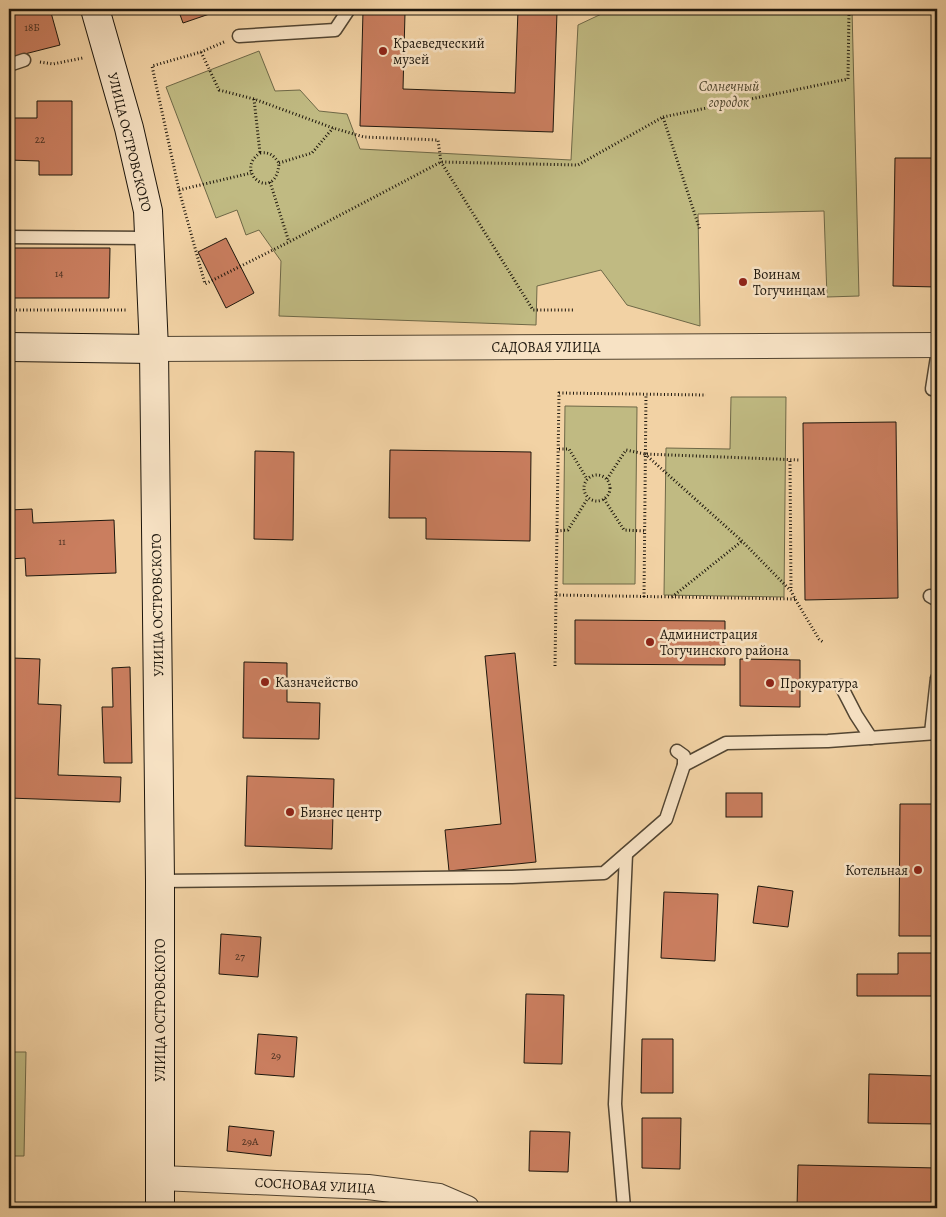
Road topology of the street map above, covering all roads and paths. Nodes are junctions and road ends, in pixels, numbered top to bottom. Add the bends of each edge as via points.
1 (95, 9) edge
2 (349, 9) edge
3 (849, 9) edge
4 (239, 36) joint
5 (201, 52) junction
6 (84, 58) dead end
7 (24, 60) joint
8 (9, 65) edge
9 (254, 99) junction
10 (664, 117) junction
11 (334, 128) junction
12 (260, 153) junction
13 (279, 162) junction
14 (441, 162) junction
15 (252, 173) junction
16 (270, 182) junction
17 (179, 190) junction
18 (700, 230) dead end
19 (9, 237) edge
20 (149, 238) junction
21 (289, 242) junction
22 (9, 310) edge
23 (152, 310) junction
24 (573, 310) dead end
25 (937, 345) edge
26 (9, 347) edge
27 (154, 349) junction
28 (937, 357) edge
29 (932, 389) dead end
30 (646, 394) junction
31 (706, 395) dead end
32 (559, 449) junction
33 (645, 454) junction
34 (800, 460) dead end
35 (790, 461) junction
36 (588, 479) junction
37 (607, 480) junction
38 (588, 498) junction
39 (604, 499) junction
40 (558, 531) junction
41 (644, 531) junction
42 (742, 541) junction
43 (791, 591) junction
44 (556, 595) junction
45 (644, 597) junction
46 (671, 597) junction
47 (794, 599) junction
48 (823, 642) dead end
49 (556, 666) dead end
50 (937, 678) edge
51 (841, 686) dead end
52 (934, 733) edge
53 (871, 738) junction
54 (677, 751) dead end
55 (684, 765) junction
56 (626, 854) junction
57 (160, 881) junction
58 (161, 1178) junction
59 (160, 1208) edge
60 (467, 1208) edge
61 (624, 1208) edge

1 - 20 street, УЛИЦА ОСТРОВСКОГО via 132,138 148,211
2 - 4 lane via 335,30
3 - 10 path via 848,79
4 - 5 path
5 - 9 path via 219,90
5 - 17 path via 152,66
6 - 7 path via 53,64
7 - 8 lane
9 - 11 path
9 - 12 path
10 - 14 path via 578,165
10 - 18 path
11 - 13 path via 312,153
11 - 14 path via 364,137 438,140
12 - 13 path via 272,154
12 - 15 path via 251,163
13 - 16 path via 276,177
14 - 21 path
14 - 24 path via 533,310
15 - 16 path via 262,183
15 - 17 path
16 - 21 path
17 - 21 path via 205,284
19 - 20 lane
20 - 23 street, УЛИЦА ОСТРОВСКОГО
22 - 23 path
23 - 27 street, УЛИЦА ОСТРОВСКОГО
25 - 27 street, САДОВАЯ УЛИЦА
26 - 27 street
27 - 57 street, УЛИЦА ОСТРОВСКОГО
28 - 29 lane
30 - 31 path
30 - 32 path via 560,393
30 - 33 path
32 - 36 path via 569,449
32 - 40 path
33 - 35 path
33 - 37 path via 626,450
33 - 41 path
33 - 42 path
34 - 35 path
35 - 43 path
36 - 37 path via 599,475
36 - 38 path via 584,491
37 - 39 path via 610,492
38 - 39 path
38 - 40 path via 568,530
39 - 41 path via 624,530
40 - 44 path
41 - 45 path
42 - 43 path
42 - 46 path
43 - 47 path
44 - 45 path
44 - 49 path
45 - 46 path
46 - 47 path
47 - 48 path
50 - 52 lane
51 - 53 lane
52 - 53 lane
53 - 55 lane via 726,743
54 - 55 lane via 684,756
55 - 56 lane via 666,819
56 - 57 lane via 604,873
56 - 61 lane via 615,1104
57 - 58 street, УЛИЦА ОСТРОВСКОГО
58 - 59 street, УЛИЦА ОСТРОВСКОГО
58 - 60 street, СОСНОВАЯ УЛИЦА via 368,1187 439,1196

